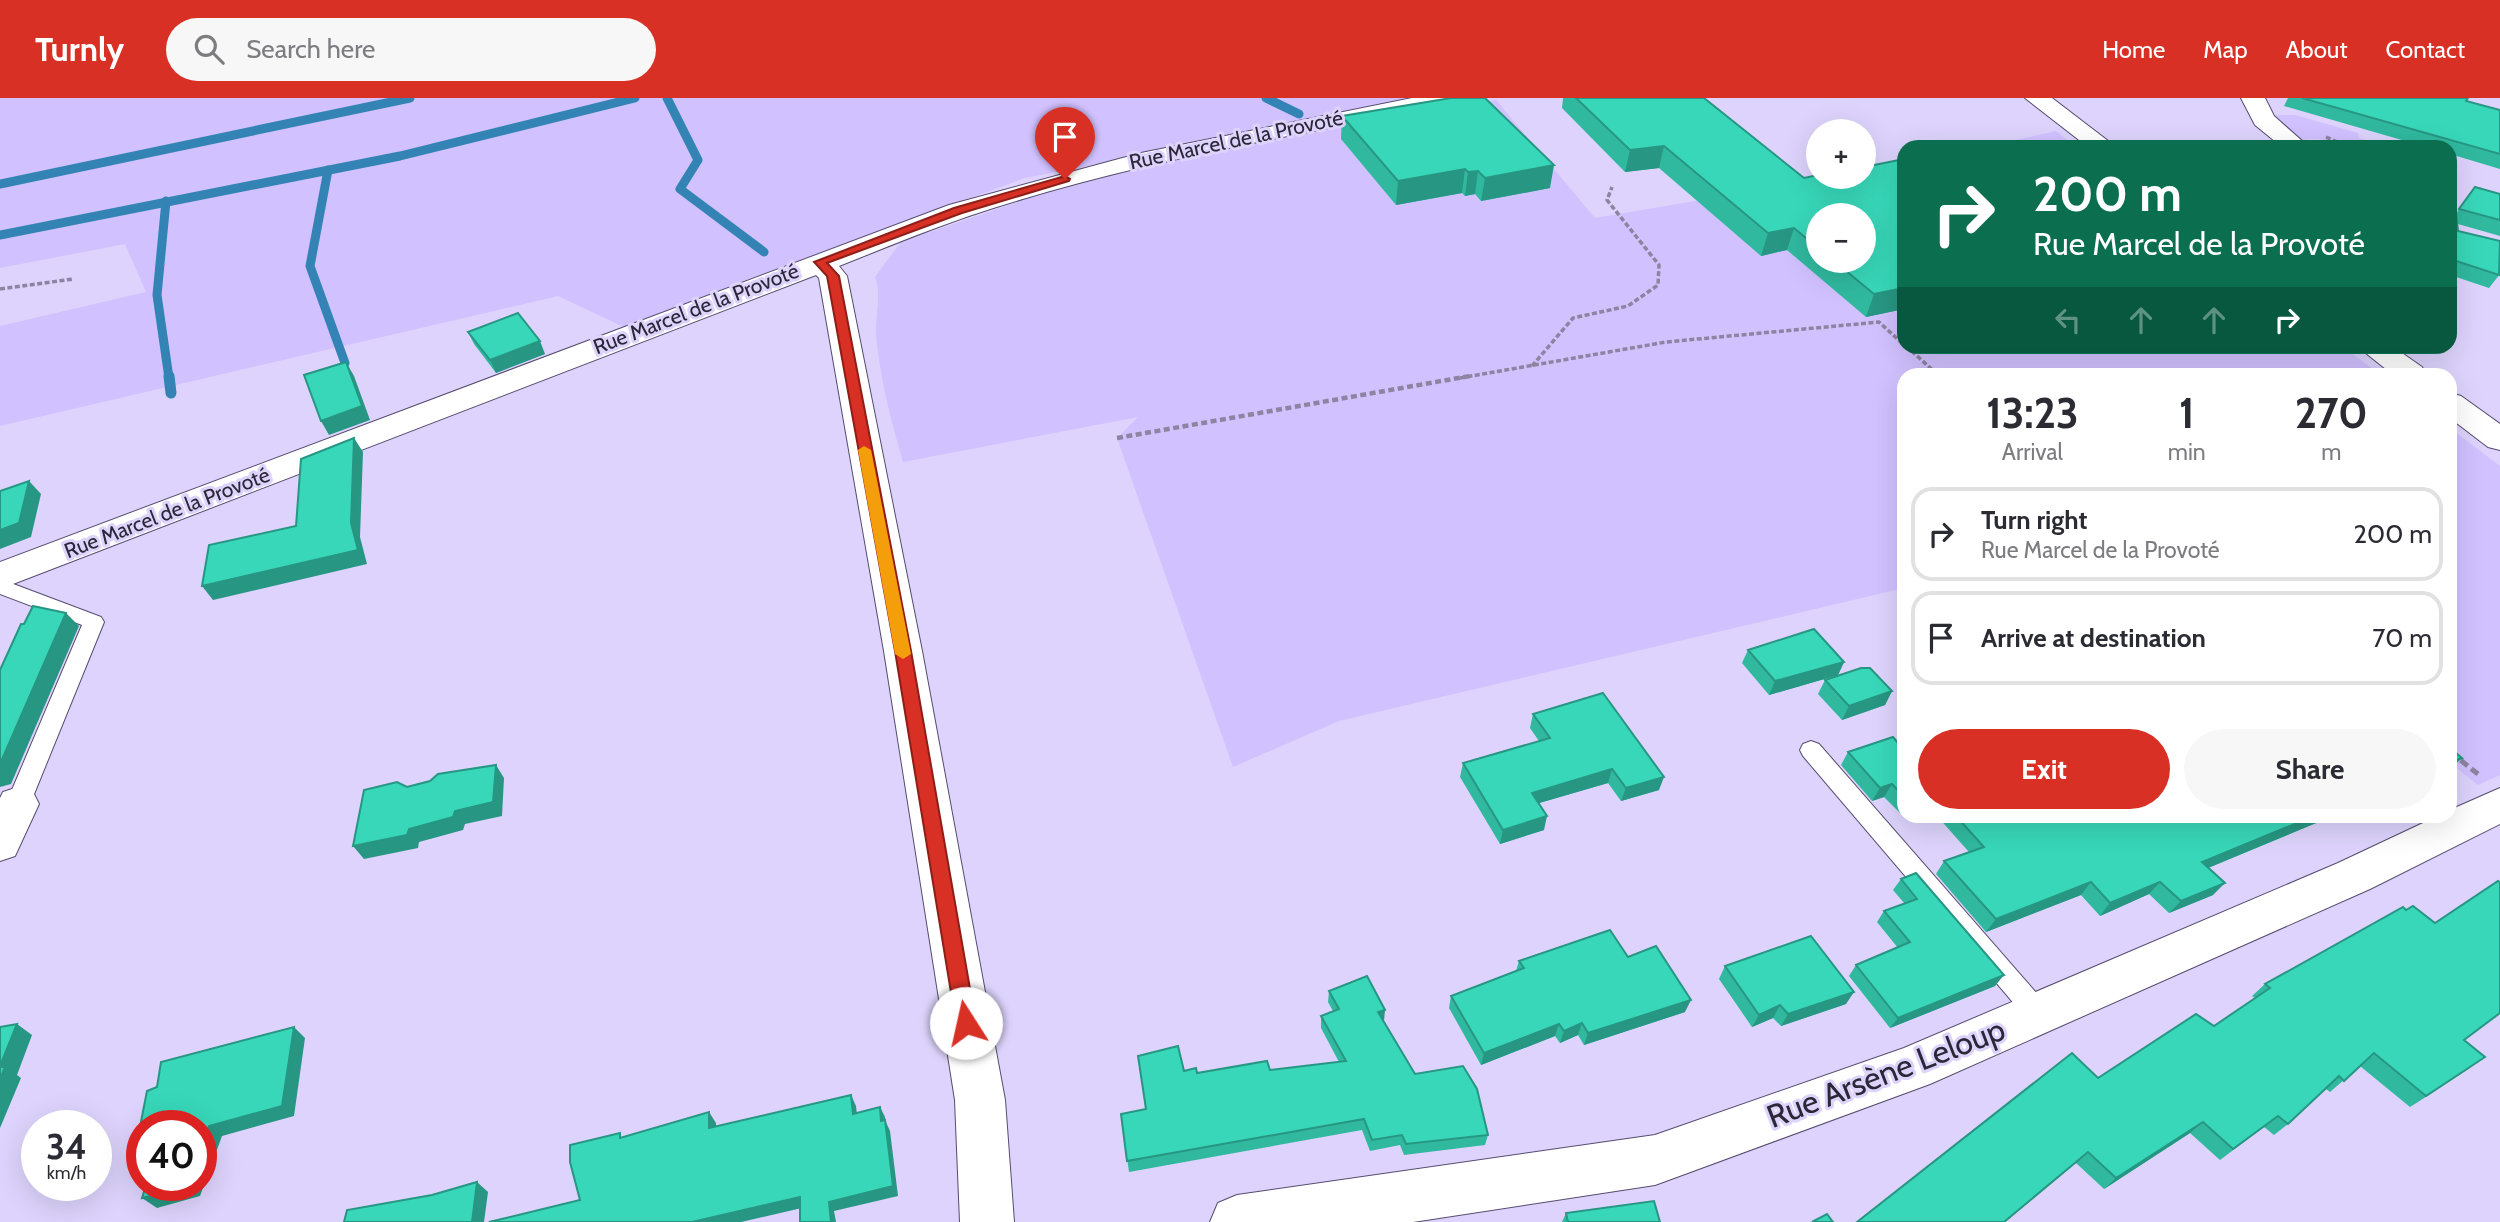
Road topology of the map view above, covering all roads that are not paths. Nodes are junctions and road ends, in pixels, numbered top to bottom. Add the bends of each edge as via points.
1 (1452, 98) edge
2 (2037, 98) edge
3 (2253, 98) edge
4 (2094, 140) edge
5 (2288, 140) edge
6 (820, 262) junction
7 (2383, 354) edge
8 (2403, 368) edge
9 (2457, 408) edge
10 (2500, 440) edge
11 (0, 576) edge
12 (0, 586) edge
13 (1811, 750) dead end
14 (2490, 791) edge
15 (18, 804) joint
16 (2457, 812) edge
17 (2439, 823) edge
18 (0, 843) edge
19 (2038, 1012) junction
20 (987, 1222) edge
21 (1237, 1222) edge

1 - 6 street, Rue Marcel de la Provoté via 1248,135 1132,162 983,203
2 - 4 street
3 - 5 street via 2264,120
6 - 11 street, Rue Marcel de la Provoté
6 - 20 street via 833,276 903,651 980,1100
7 - 8 street
9 - 10 street
12 - 15 lane via 94,622
13 - 19 lane
14 - 16 street, Rue Arsène Leloup
15 - 18 street
17 - 19 street, Rue Arsène Leloup via 2354,876
19 - 21 street, Rue Arsène Leloup via 1913,1068 1655,1160

